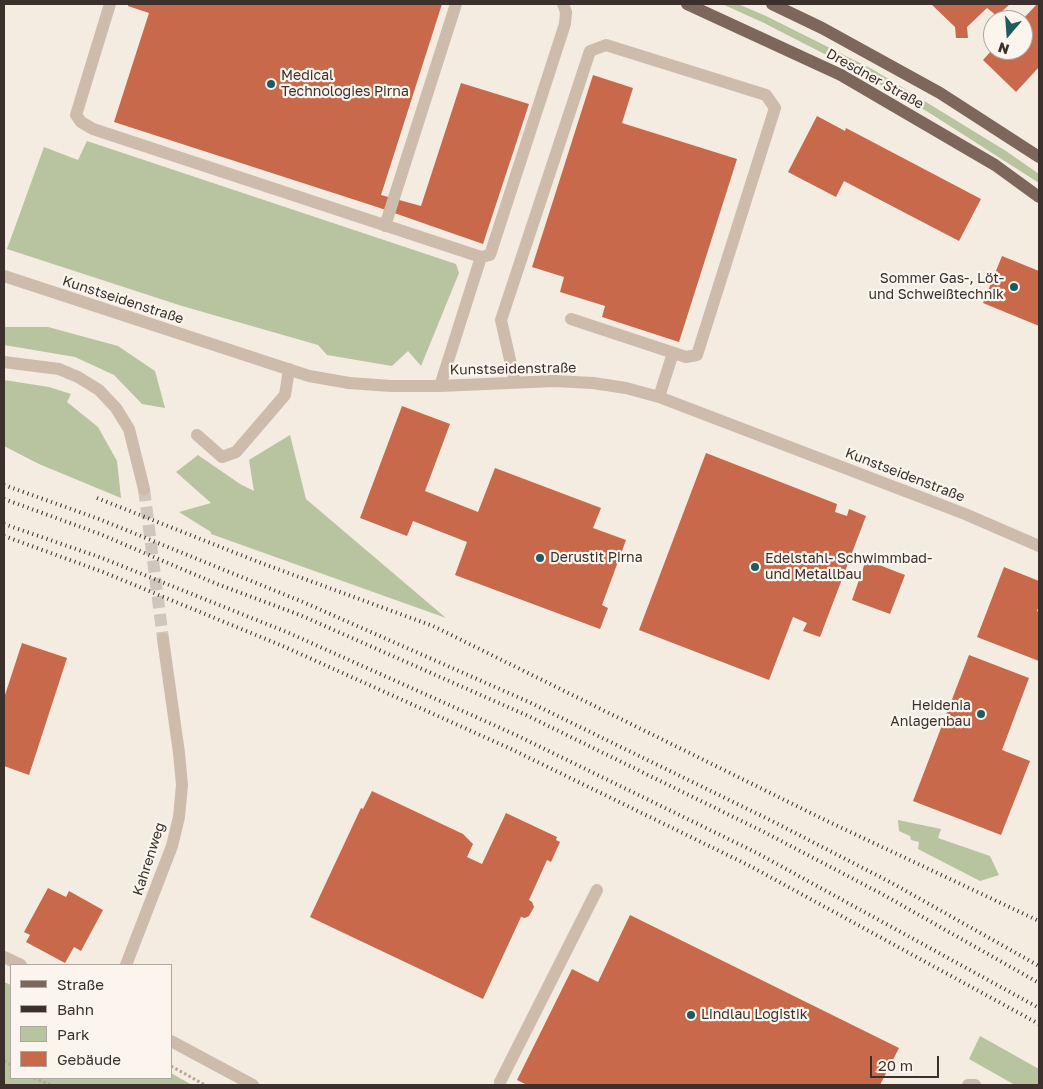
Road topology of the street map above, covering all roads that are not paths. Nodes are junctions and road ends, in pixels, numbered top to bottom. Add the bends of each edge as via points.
1 (110, 4) edge
2 (456, 4) edge
3 (563, 4) edge
4 (687, 4) edge
5 (772, 4) edge
6 (1039, 157) edge
7 (1039, 197) edge
8 (384, 226) junction
9 (480, 258) junction
10 (4, 276) edge
11 (571, 319) dead end
12 (673, 353) junction
13 (4, 362) edge
14 (289, 369) junction
15 (515, 382) junction
16 (440, 386) junction
17 (659, 397) junction
18 (197, 435) dead end
19 (144, 489) tunnel mouth
20 (1039, 546) edge
21 (162, 639) tunnel mouth
22 (597, 890) dead end
23 (4, 957) edge
24 (19, 964) edge
25 (126, 964) edge
26 (172, 1042) edge
27 (253, 1085) edge
28 (500, 1085) edge
29 (968, 1085) edge
30 (975, 1085) edge

1 - 8 street via 76,115 81,122 93,130
2 - 8 street
3 - 9 street via 565,24 490,255
4 - 7 main road, Dresdner Straße via 841,75 995,165
5 - 6 main road, Dresdner Straße via 933,89
8 - 9 street
9 - 16 street
10 - 14 street, Kunstseidenstraße
11 - 12 street
12 - 15 street via 686,357 697,355 775,108 766,95 606,45 590,51 502,320
12 - 17 street
13 - 19 street via 59,369 78,376 98,390 116,408 129,429
14 - 16 street, Kunstseidenstraße via 349,383
14 - 18 street via 284,395 236,452 222,457
15 - 16 street, Kunstseidenstraße
15 - 17 street, Kunstseidenstraße via 593,383
17 - 20 street, Kunstseidenstraße via 965,514
21 - 25 street, Kahrenweg via 182,785 169,855
22 - 28 street
23 - 24 street
26 - 27 street
29 - 30 street

